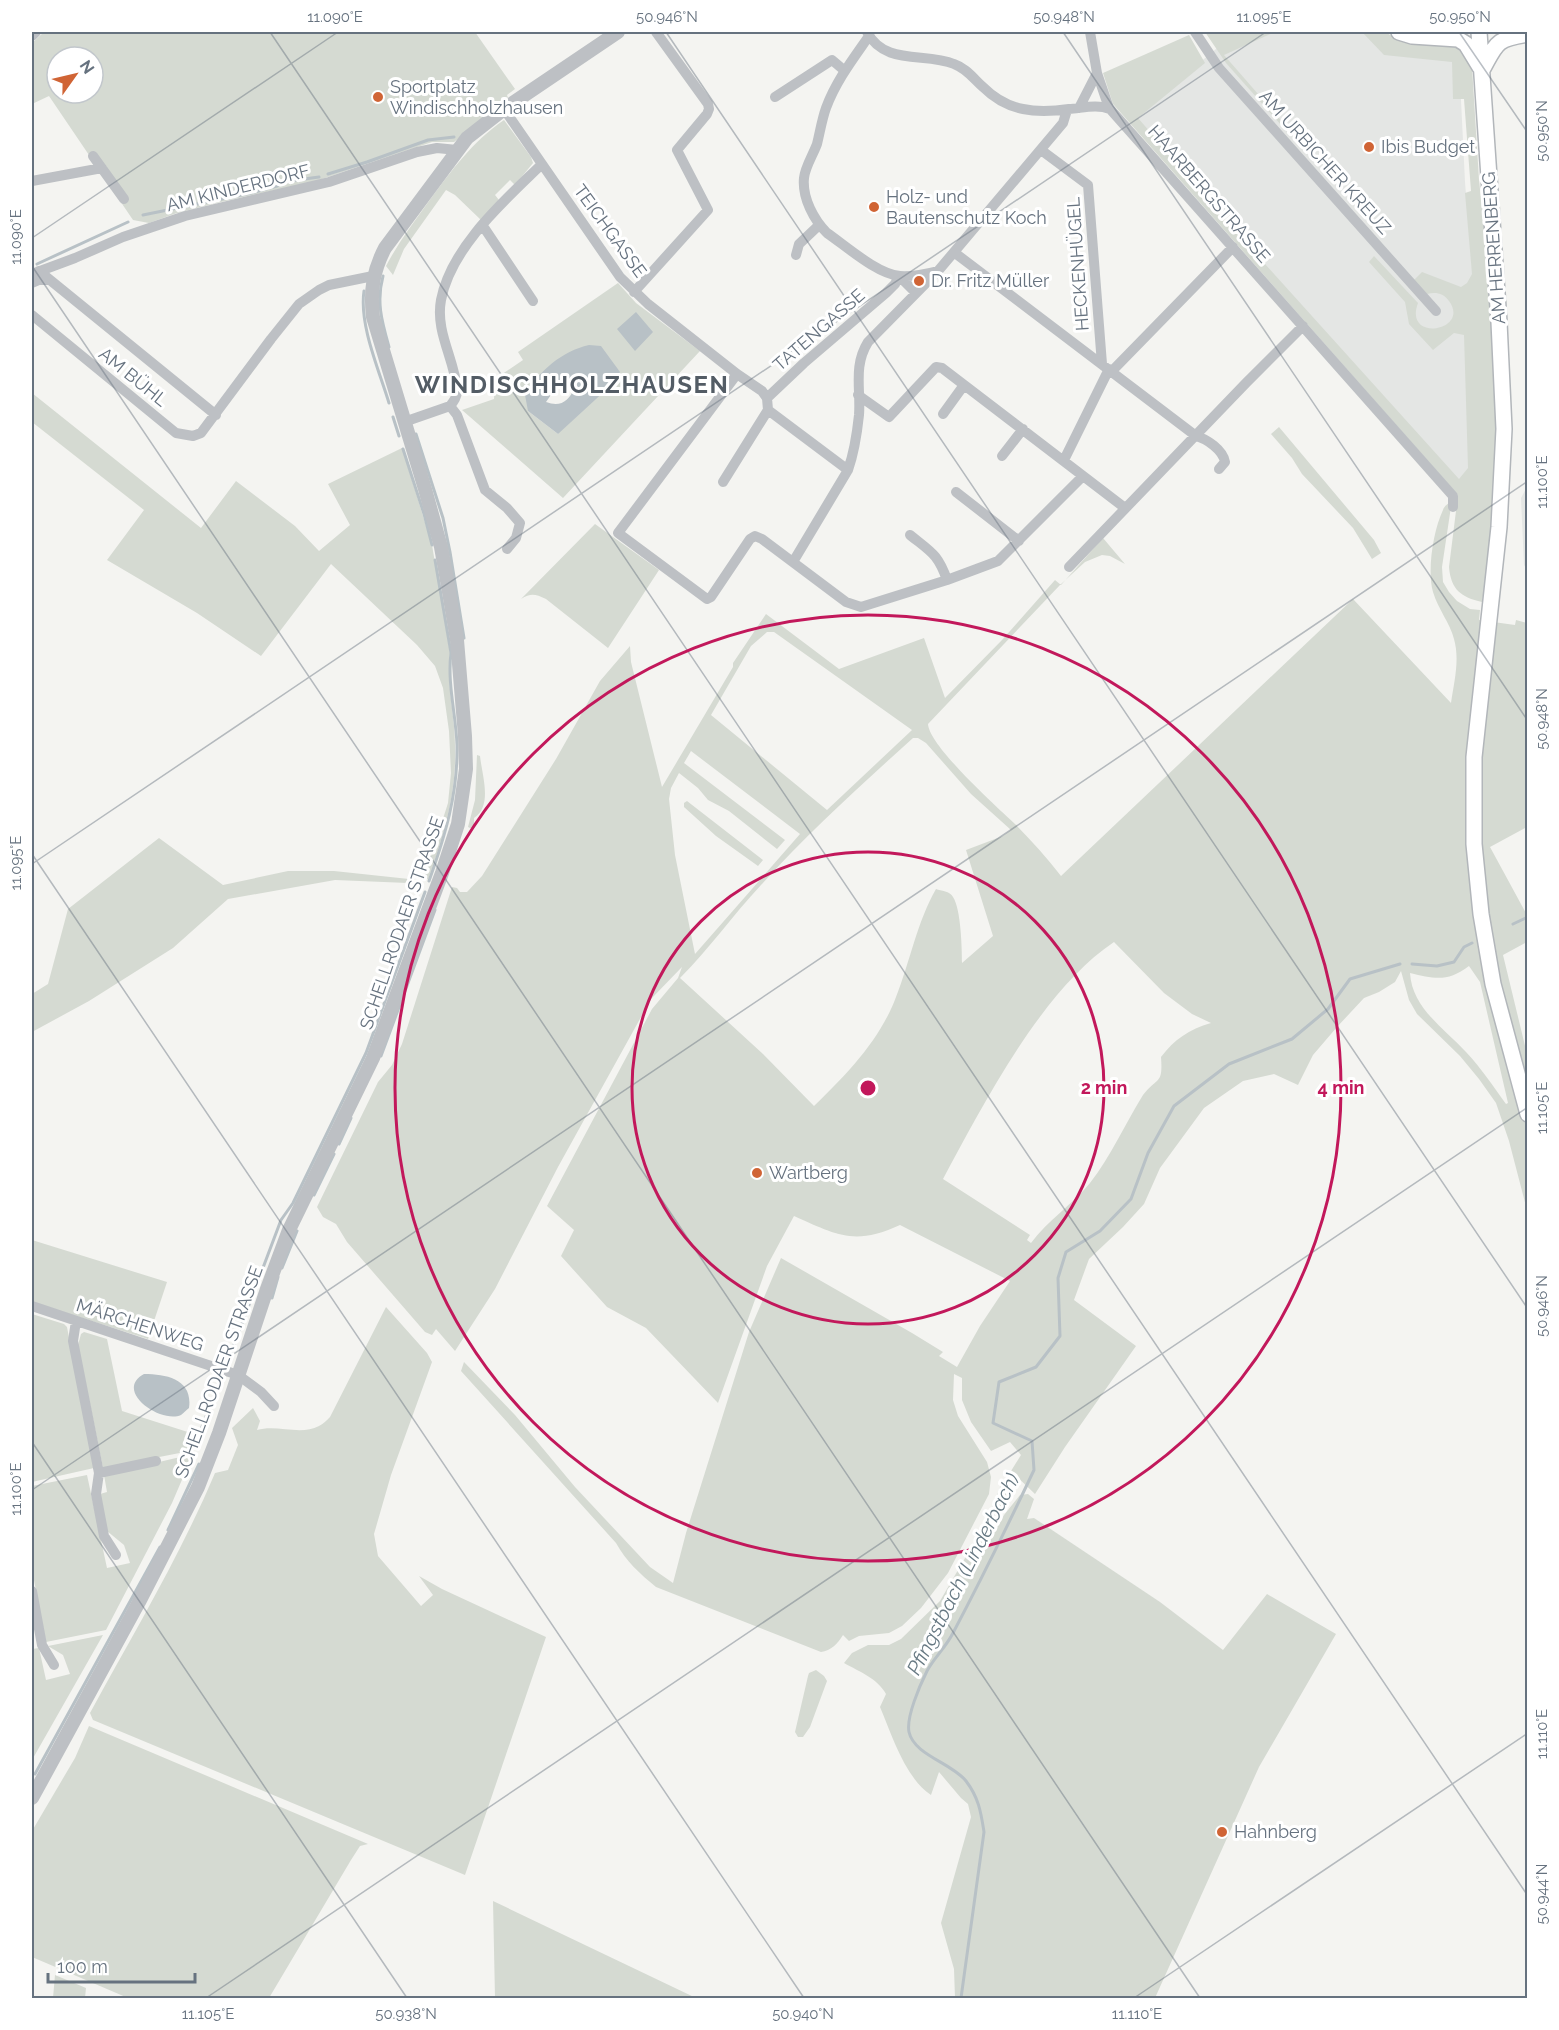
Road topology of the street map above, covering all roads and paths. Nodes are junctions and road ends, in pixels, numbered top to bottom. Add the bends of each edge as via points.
1 (36, 32) edge
2 (618, 32) edge
3 (656, 32) edge
4 (1090, 32) edge
5 (1196, 32) edge
6 (1399, 32) edge
7 (1459, 32) edge
8 (1479, 32) edge
9 (1506, 32) edge
10 (868, 34) edge
11 (1526, 34) edge
12 (32, 36) edge
13 (1443, 37) junction
14 (1482, 70) junction
15 (845, 71) junction
16 (1097, 73) junction
17 (775, 97) dead end
18 (1079, 108) junction
19 (1108, 108) junction
20 (504, 109) junction
21 (1067, 110) junction
22 (457, 150) junction
23 (1041, 150) junction
24 (93, 156) dead end
25 (541, 165) junction
26 (102, 168) junction
27 (32, 181) edge
28 (123, 200) dead end
29 (819, 225) junction
30 (483, 226) junction
31 (1233, 247) junction
32 (955, 253) junction
33 (795, 255) dead end
34 (938, 271) junction
35 (35, 273) edge
36 (373, 276) junction
37 (900, 276) junction
38 (48, 280) junction
39 (32, 283) edge
40 (634, 292) junction
41 (916, 293) junction
42 (533, 301) dead end
43 (1436, 311) dead end
44 (32, 315) edge
45 (1303, 326) junction
46 (1108, 368) junction
47 (737, 374) junction
48 (964, 385) junction
49 (858, 395) junction
50 (767, 398) junction
51 (450, 406) junction
52 (768, 410) junction
53 (943, 414) dead end
54 (216, 415) junction
55 (404, 422) junction
56 (1023, 429) junction
57 (1196, 436) junction
58 (1002, 456) dead end
59 (1064, 460) junction
60 (1219, 468) dead end
61 (848, 470) junction
62 (1083, 476) junction
63 (723, 482) dead end
64 (956, 492) dead end
65 (1453, 507) dead end
66 (1125, 508) junction
67 (909, 536) dead end
68 (1019, 541) junction
69 (507, 549) dead end
70 (793, 562) junction
71 (1070, 567) dead end
72 (947, 580) junction
73 (1527, 1114) edge
74 (32, 1306) edge
75 (76, 1321) junction
76 (238, 1375) junction
77 (274, 1406) dead end
78 (156, 1461) dead end
79 (99, 1473) junction
80 (116, 1555) dead end
81 (32, 1591) edge
82 (54, 1665) dead end
83 (32, 1798) edge

1 - 12 street
2 - 20 street, SCHELLRODAER STRASSE
3 - 40 street via 708,104 707,114 677,150 708,210
4 - 16 street
5 - 43 street, AM URBICHER KREUZ via 1219,68
6 - 13 main road
7 - 13 main road
8 - 14 main road, AM HERRENBERG
9 - 11 main road
10 - 15 street
10 - 21 street via 881,48 894,54 958,65 1004,103 1036,111
11 - 14 main road via 1498,42
13 - 14 main road via 1466,44
14 - 73 main road, AM HERRENBERG via 1504,429 1499,528 1474,757 1474,844 1491,975
15 - 17 street via 832,60
15 - 29 street via 827,105 804,176 807,200
16 - 18 street
16 - 19 street
18 - 19 street
18 - 21 street
19 - 31 street, HAARBERGSTRASSE
20 - 22 street, SCHELLRODAER STRASSE
20 - 25 street, TEICHGASSE
21 - 23 street via 1063,123
22 - 35 street, AM KINDERDORF via 417,152 329,182 185,216
22 - 36 street, SCHELLRODAER STRASSE via 385,248
23 - 32 street
23 - 46 street, HECKENHÜGEL via 1088,185
24 - 26 street
25 - 30 street
25 - 40 street, TEICHGASSE
26 - 27 street
26 - 28 street
29 - 33 street via 799,244
29 - 37 street via 879,269
30 - 42 street
30 - 51 street via 453,267 440,301 443,339 457,389
31 - 45 street, HAARBERGSTRASSE
31 - 46 street
32 - 34 street
32 - 46 street, HECKENHÜGEL
34 - 37 street
34 - 41 street
35 - 38 street, AM BÜHL
36 - 54 street, AM BÜHL via 330,285 304,299
36 - 55 street, SCHELLRODAER STRASSE via 373,316
37 - 41 street
37 - 50 street, TATENGASSE
38 - 39 street
38 - 54 street, AM BÜHL
40 - 47 street, TEICHGASSE
41 - 49 street via 862,351
44 - 54 street, AM BÜHL via 176,433 201,433
45 - 57 street
45 - 65 street, HAARBERGSTRASSE via 1453,496
46 - 57 street
46 - 59 street
47 - 50 street, TEICHGASSE
47 - 70 street via 618,533 708,599 755,536
48 - 49 street via 938,366 889,417
48 - 53 street
48 - 56 street
49 - 61 street via 859,413
50 - 52 street
51 - 55 street
51 - 69 street via 457,415 484,490 520,523 516,538
52 - 61 street
52 - 63 street
55 - 76 street, SCHELLRODAER STRASSE via 441,547 448,586 465,736 463,796 442,873 387,1024 289,1230
56 - 58 street
56 - 59 street
57 - 60 street via 1205,438 1224,456 1225,462
57 - 66 street
59 - 62 street
61 - 70 street
62 - 66 street
62 - 68 street
64 - 68 street
66 - 71 street
67 - 72 street via 936,556
68 - 72 street via 998,561
70 - 72 street via 846,602 861,607
74 - 75 street, MÄRCHENWEG
75 - 76 street, MÄRCHENWEG
75 - 79 street via 73,1341
76 - 77 street, MÄRCHENWEG
76 - 83 street, SCHELLRODAER STRASSE via 213,1451 183,1517
78 - 79 street
79 - 80 street via 96,1494 104,1536
81 - 82 street via 42,1645

